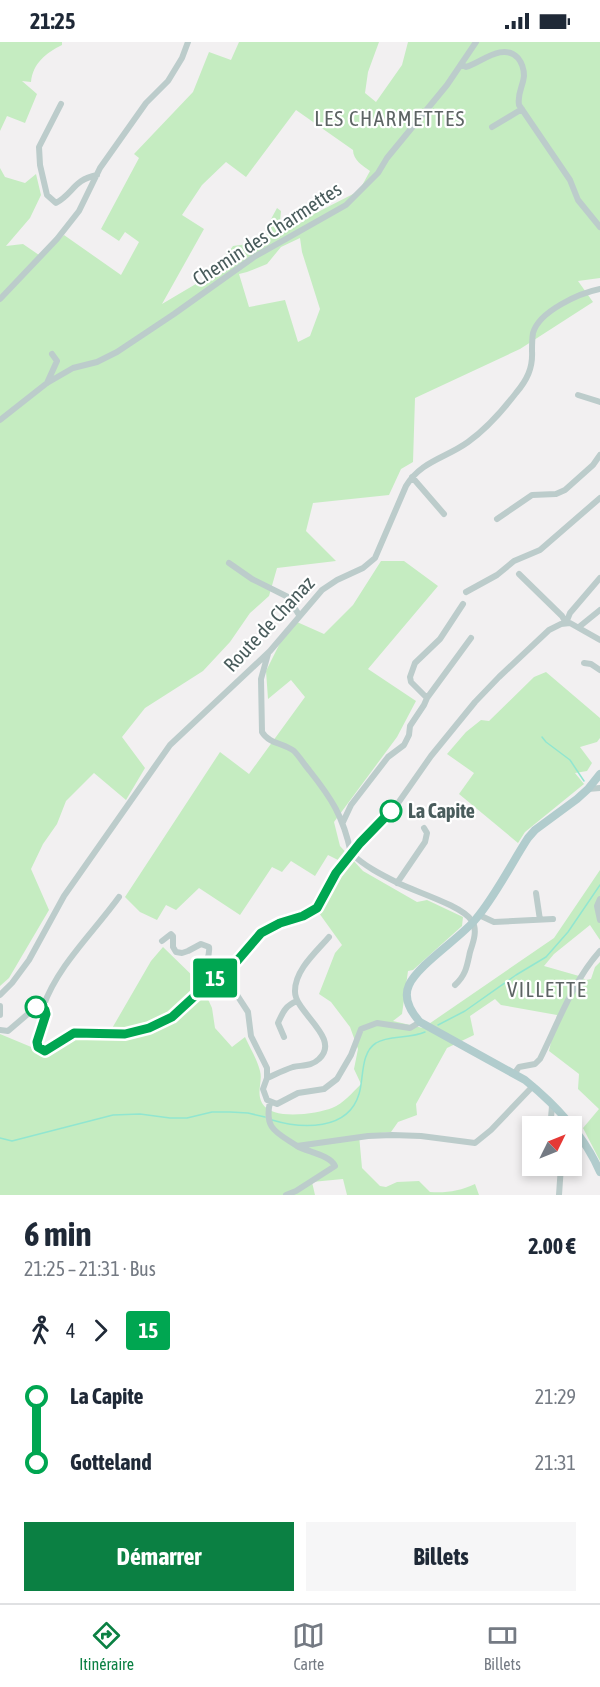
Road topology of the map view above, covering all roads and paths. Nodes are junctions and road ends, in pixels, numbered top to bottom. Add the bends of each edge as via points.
1 (188, 42) edge
2 (476, 42) edge
3 (462, 65) junction
4 (61, 104) dead end
5 (522, 109) junction
6 (492, 127) dead end
7 (97, 175) junction
8 (600, 227) edge
9 (600, 289) edge
10 (0, 299) edge
11 (52, 354) dead end
12 (47, 382) junction
13 (578, 395) dead end
14 (600, 402) edge
15 (0, 420) edge
16 (600, 455) edge
17 (412, 477) junction
18 (600, 498) edge
19 (444, 514) dead end
20 (497, 519) dead end
21 (229, 562) dead end
22 (519, 574) dead end
23 (600, 578) edge
24 (466, 592) dead end
25 (463, 604) dead end
26 (600, 610) edge
27 (299, 615) junction
28 (566, 623) junction
29 (579, 627) junction
30 (471, 638) dead end
31 (600, 640) edge
32 (270, 651) junction
33 (584, 663) dead end
34 (600, 670) edge
35 (427, 698) junction
36 (600, 774) edge
37 (588, 789) junction
38 (600, 789) edge
39 (343, 822) junction
40 (424, 828) dead end
41 (351, 853) junction
42 (397, 883) junction
43 (536, 893) dead end
44 (119, 897) dead end
45 (600, 899) edge
46 (479, 915) junction
47 (553, 919) dead end
48 (540, 920) junction
49 (600, 920) edge
50 (473, 922) junction
51 (329, 937) dead end
52 (162, 941) dead end
53 (600, 951) edge
54 (600, 957) edge
55 (592, 961) junction
56 (222, 972) junction
57 (210, 982) junction
58 (455, 985) dead end
59 (0, 995) edge
60 (297, 1001) junction
61 (0, 1006) edge
62 (43, 1007) junction
63 (0, 1015) edge
64 (420, 1022) junction
65 (0, 1029) edge
66 (284, 1037) dead end
67 (514, 1074) junction
68 (267, 1078) junction
69 (532, 1086) junction
70 (270, 1102) junction
71 (552, 1106) junction
72 (551, 1116) edge
73 (297, 1146) junction
74 (600, 1172) edge
75 (560, 1176) edge
76 (286, 1195) edge
77 (559, 1195) edge

1 - 7 street via 168,81 146,103
2 - 3 street, Chemin des Charmettes
3 - 5 street via 471,65 497,51 516,55 524,73 518,95
3 - 12 street, Chemin des Charmettes via 378,173 346,205 254,256 117,352
4 - 7 street via 39,147 47,195 56,203 78,182
5 - 6 street
5 - 8 street via 570,180 578,200
7 - 10 street via 86,200 68,225
9 - 17 street, Route de Chanaz via 576,297 543,318 534,330 531,369 515,395 466,444 429,462
11 - 12 street via 57,361
12 - 15 street, Chemin des Charmettes
13 - 14 street
16 - 20 street via 565,490 532,495
17 - 19 street
17 - 27 street, Route de Chanaz via 375,558 328,585
18 - 24 street via 540,550 514,561
21 - 27 street via 288,597
22 - 28 street
23 - 28 street
25 - 35 street via 440,639 411,670 411,682
26 - 29 street
27 - 32 street, Route de Chanaz
28 - 29 street
28 - 41 street via 549,630 488,687 396,806
29 - 31 street
30 - 35 street
32 - 39 street via 261,679 262,732 294,751
32 - 59 street, Route de Chanaz via 171,745 64,896 30,960
33 - 34 street
35 - 39 street via 404,745 387,757
36 - 37 main road
37 - 38 street
37 - 46 main road via 528,838
39 - 41 street
40 - 42 street via 425,842
41 - 42 street
41 - 56 street via 317,908 261,933
42 - 50 street via 463,911
43 - 48 street
44 - 62 street via 50,988
45 - 49 street
46 - 48 street via 494,922
46 - 50 main road
47 - 48 street
50 - 58 street via 466,970
50 - 64 main road via 410,983 408,1002
51 - 60 street via 302,969 294,992
52 - 57 street via 171,934 173,947 182,953 201,944 209,947 204,969
53 - 55 street
54 - 55 street
55 - 67 street via 558,1018 540,1059 519,1067
56 - 57 street
56 - 68 street via 244,1004
57 - 62 street via 164,1021 125,1034 74,1033 45,1051 37,1042 46,1014
60 - 66 street via 288,1004 278,1023
60 - 68 street via 323,1036 323,1056 311,1065
61 - 63 street
62 - 65 street via 36,1007 10,1030
64 - 67 main road
64 - 70 street via 410,1028 377,1023 361,1029 344,1069 331,1084 317,1091 298,1093 277,1104
67 - 69 main road
68 - 70 street via 263,1089
69 - 71 main road
69 - 73 street via 475,1143 392,1135
70 - 73 street via 267,1120 271,1127
71 - 72 street
71 - 74 main road via 586,1144
73 - 76 street via 329,1158 335,1166
75 - 77 street

